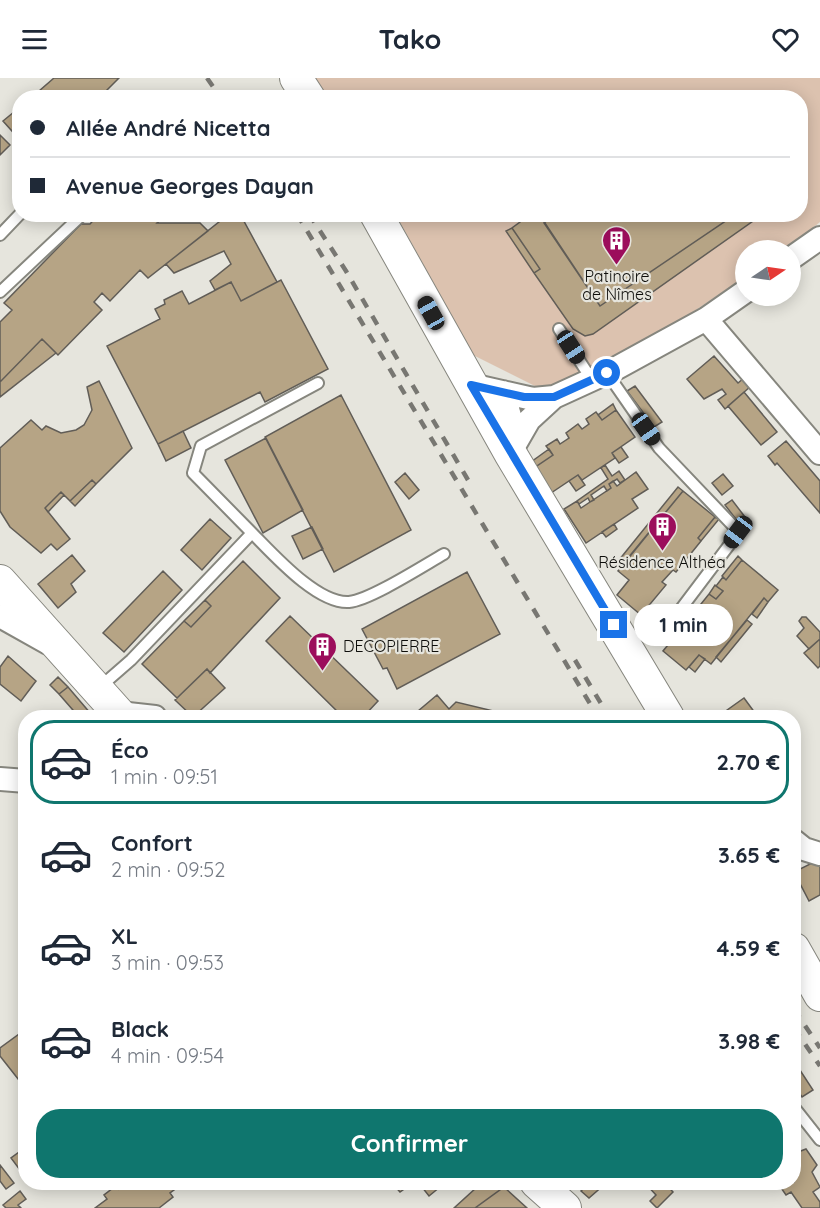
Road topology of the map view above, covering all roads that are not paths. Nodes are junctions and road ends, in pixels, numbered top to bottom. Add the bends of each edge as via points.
1 (13, 222) edge
2 (74, 222) edge
3 (380, 222) edge
4 (0, 235) edge
5 (820, 238) edge
6 (801, 251) edge
7 (0, 292) edge
8 (735, 299) edge
9 (706, 319) junction
10 (559, 329) dead end
11 (599, 376) junction
12 (318, 383) dead end
13 (471, 385) junction
14 (503, 392) junction
15 (554, 397) junction
16 (514, 446) junction
17 (820, 453) edge
18 (252, 533) junction
19 (444, 554) dead end
20 (0, 581) edge
21 (0, 616) edge
22 (665, 630) dead end
23 (68, 654) junction
24 (97, 689) junction
25 (116, 710) edge
26 (664, 710) edge
27 (0, 779) edge
28 (18, 781) edge
29 (801, 847) edge
30 (820, 854) edge
31 (801, 961) edge
32 (820, 995) edge
33 (801, 1116) edge
34 (820, 1140) edge
35 (545, 1190) edge
36 (565, 1208) edge

1 - 4 lane
2 - 7 lane
3 - 13 street
5 - 6 street
8 - 9 street
9 - 11 street
9 - 17 street
10 - 11 lane
11 - 15 street
11 - 22 lane via 659,448 738,532
12 - 18 lane via 201,446 193,473
13 - 14 street
13 - 16 street
14 - 15 street via 533,399
14 - 16 street
15 - 16 street via 529,420
16 - 26 street
18 - 19 lane via 294,574 327,597 348,602
18 - 24 lane via 131,660
20 - 23 street
21 - 23 street
23 - 24 street
24 - 25 street
27 - 28 street
29 - 30 street
31 - 32 street
33 - 34 lane
35 - 36 street

